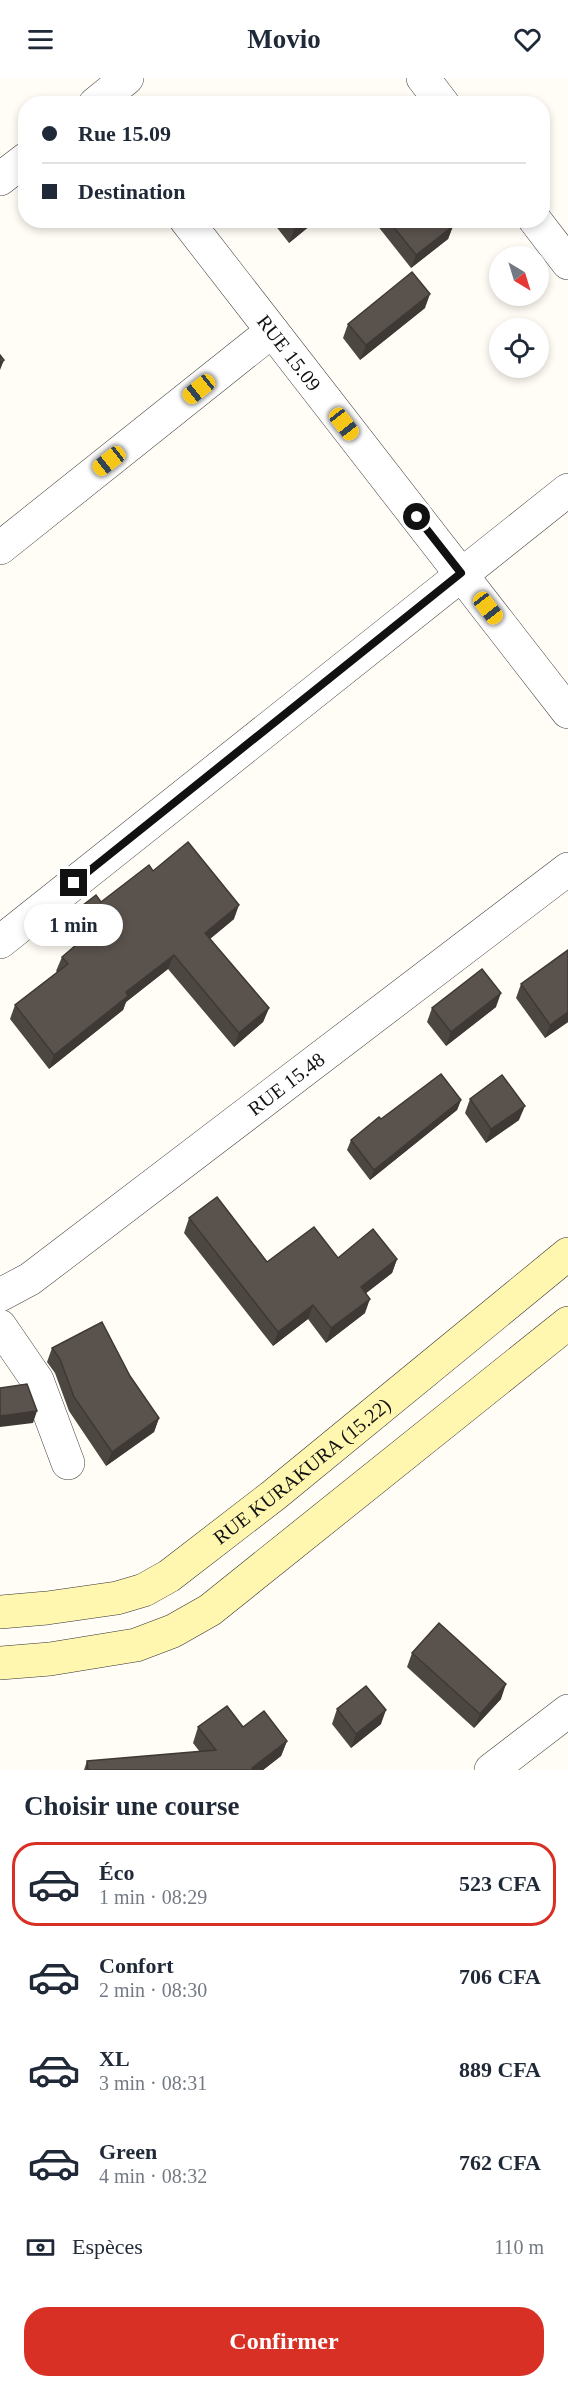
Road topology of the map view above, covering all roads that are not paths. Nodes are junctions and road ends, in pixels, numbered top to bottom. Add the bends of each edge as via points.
1 (127, 78) edge
2 (423, 78) edge
3 (104, 96) edge
4 (437, 96) edge
5 (18, 165) edge
6 (0, 179) edge
7 (192, 228) edge
8 (541, 228) edge
9 (568, 263) edge
10 (272, 331) junction
11 (568, 490) edge
12 (0, 548) edge
13 (461, 573) junction
14 (568, 712) edge
15 (568, 869) edge
16 (0, 942) edge
17 (568, 1254) edge
18 (0, 1295) edge
19 (568, 1323) edge
20 (0, 1326) edge
21 (68, 1463) dead end
22 (0, 1612) edge
23 (0, 1663) edge
24 (568, 1710) edge
25 (492, 1770) edge

1 - 3 street
2 - 4 street
5 - 6 street
7 - 10 street, RUE 15.09
8 - 9 street
10 - 12 street
10 - 13 street, RUE 15.09
11 - 13 street
13 - 14 street, RUE 15.09
13 - 16 street
15 - 18 street, RUE 15.48 via 30,1279
17 - 22 main road, RUE KURAKURA (15.22) via 169,1576 144,1590 117,1598
19 - 23 main road via 210,1610 173,1631 136,1645
20 - 21 street via 37,1380
24 - 25 street

